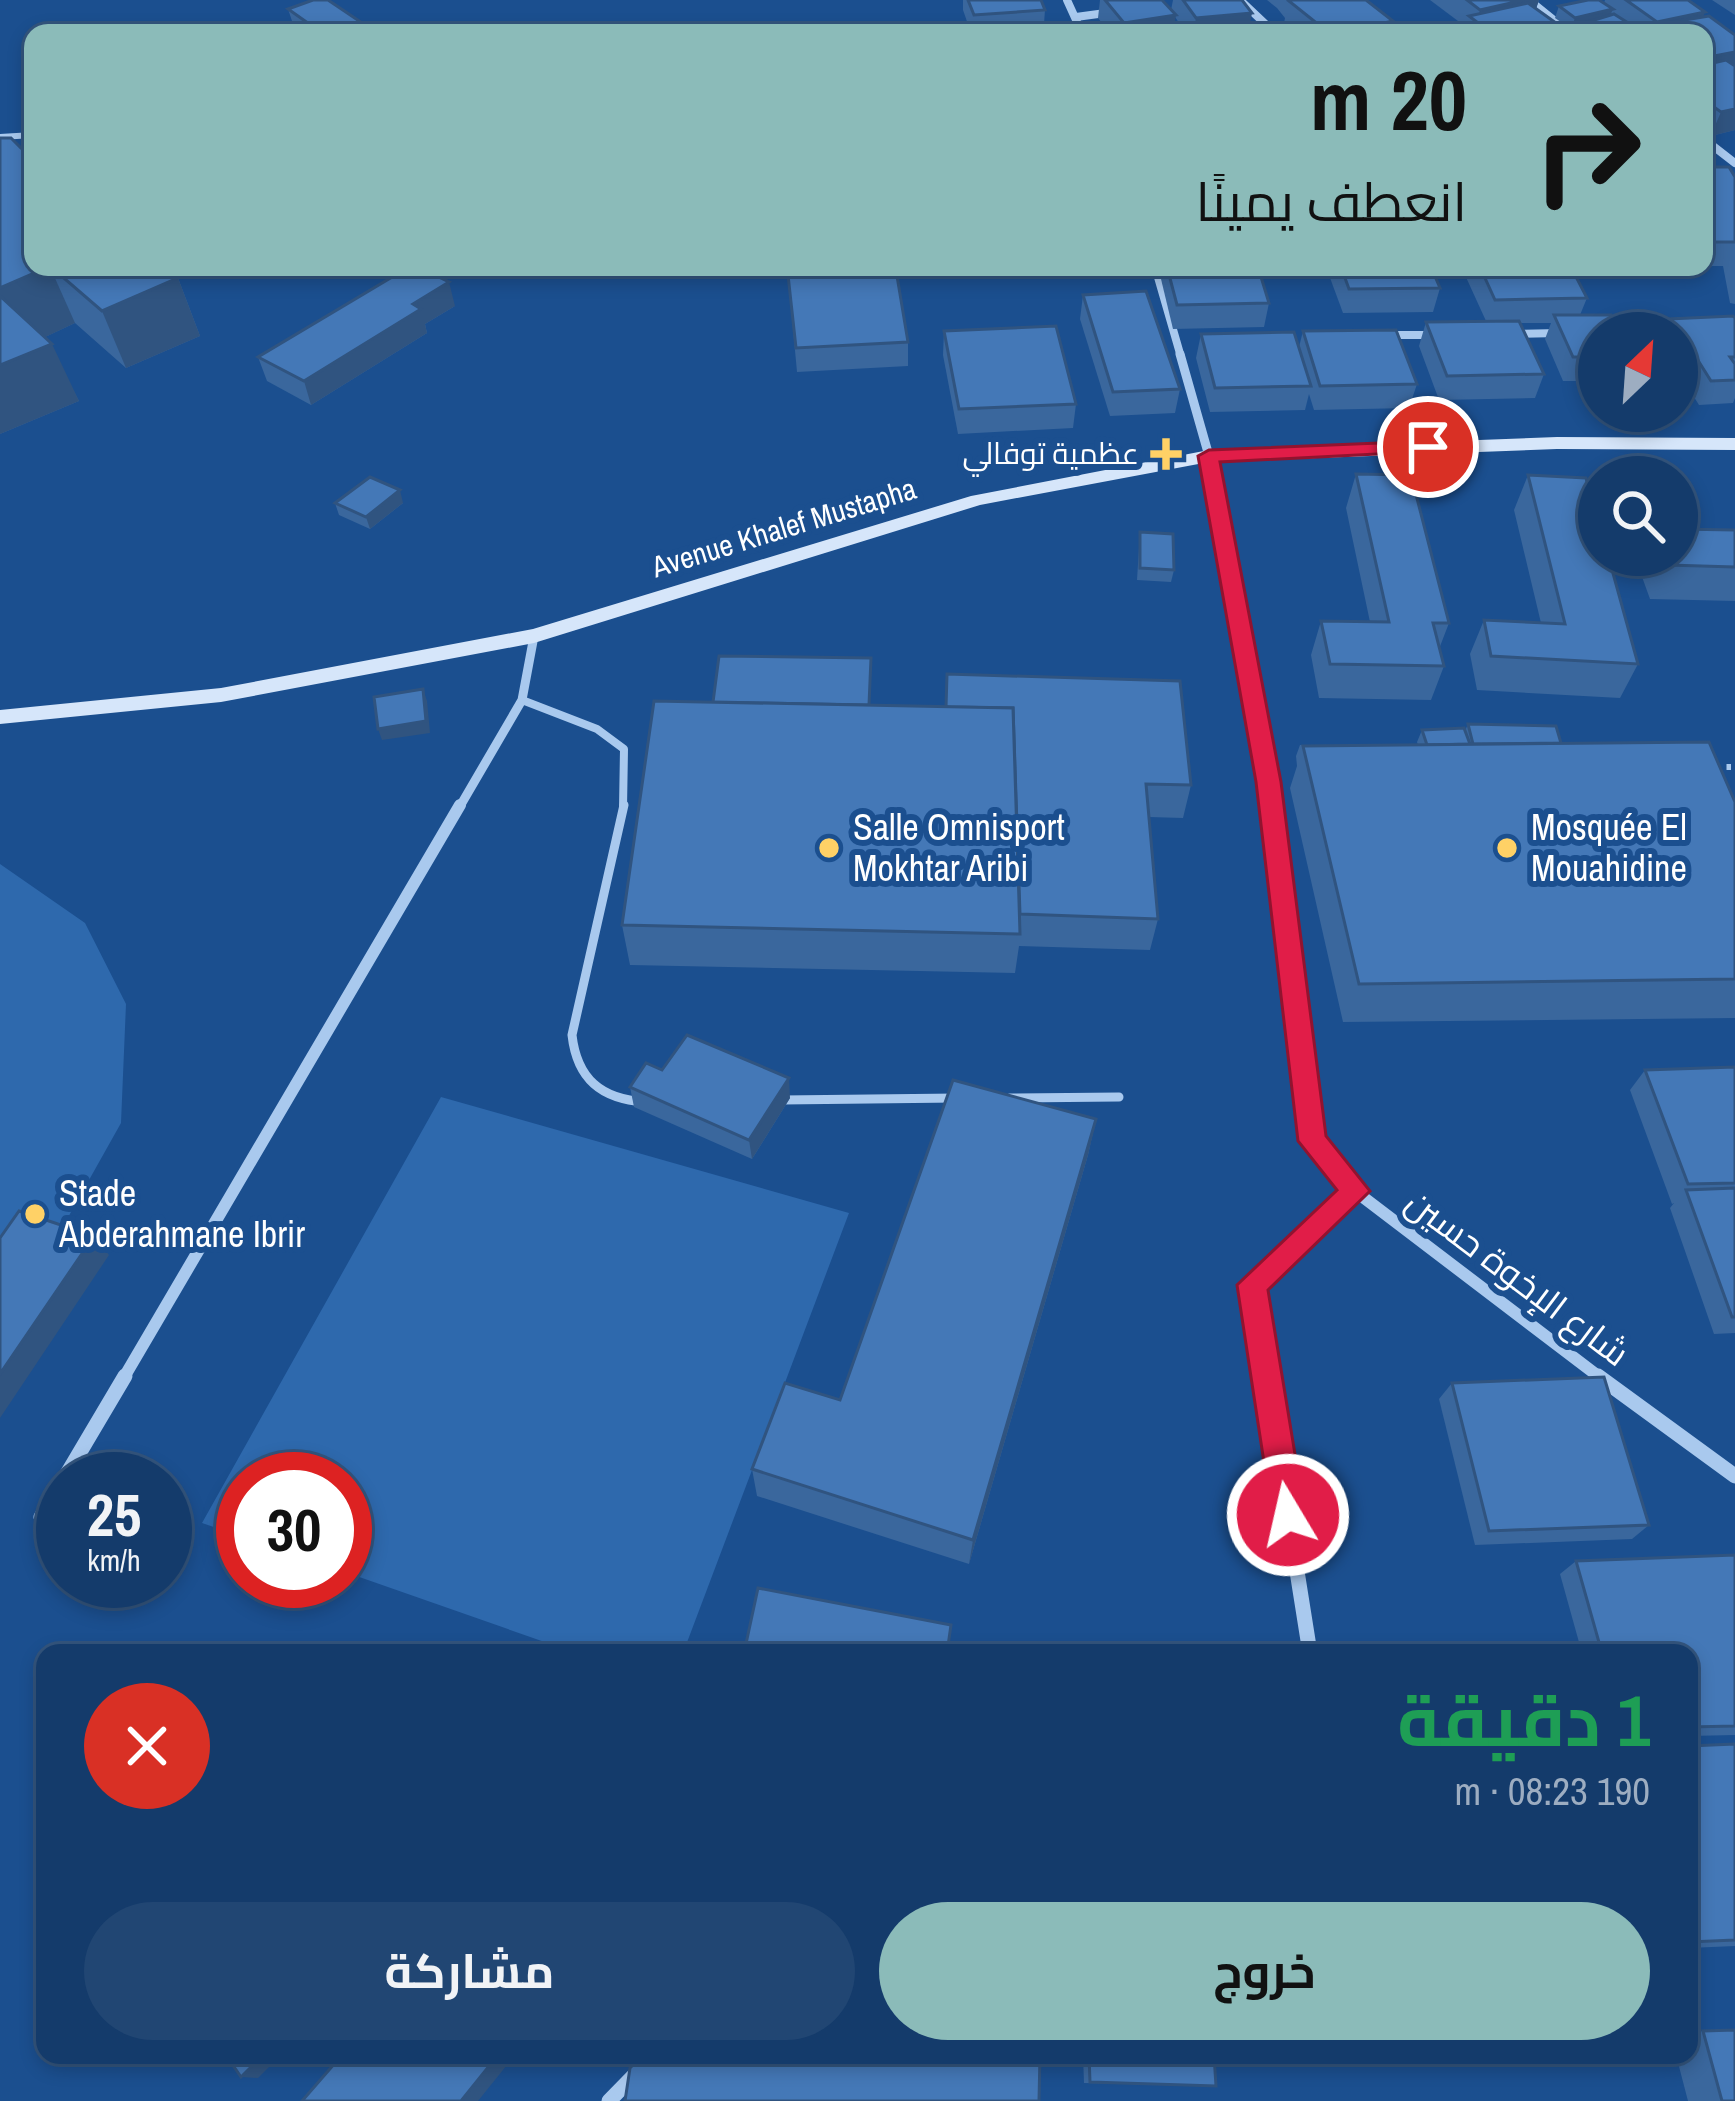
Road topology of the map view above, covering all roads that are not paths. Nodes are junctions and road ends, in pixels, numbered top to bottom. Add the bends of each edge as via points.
1 (1067, 0) edge
2 (1240, 0) edge
3 (1529, 0) edge
4 (1120, 11) edge
5 (1076, 16) junction
6 (1079, 24) edge
7 (1265, 24) edge
8 (1559, 24) edge
9 (1158, 276) edge
10 (1572, 333) edge
11 (1456, 334) edge
12 (1502, 334) edge
13 (1362, 336) edge
14 (1176, 338) junction
15 (1199, 338) edge
16 (1735, 444) edge
17 (1209, 456) junction
18 (534, 636) junction
19 (522, 700) junction
20 (0, 717) edge
21 (1119, 1097) dead end
22 (976, 1098) edge
23 (1000, 1098) edge
24 (760, 1101) edge
25 (664, 1102) edge
26 (1355, 1191) junction
27 (79, 1452) edge
28 (1735, 1476) edge
29 (1309, 1644) edge
30 (645, 2064) edge
31 (609, 2101) edge

1 - 5 street
2 - 7 street
3 - 8 street
4 - 5 street
5 - 6 street
9 - 14 street, شارع الإخوة حسين
10 - 12 street
11 - 13 street
14 - 15 street
14 - 17 street, شارع الإخوة حسين
16 - 17 main road, Avenue Khalef Mustapha
17 - 18 main road, Avenue Khalef Mustapha via 978,500
17 - 26 street, شارع الإخوة حسين via 1268,782 1312,1141
18 - 19 street
18 - 20 main road, Avenue Khalef Mustapha via 221,695
19 - 25 lane via 597,729 624,749 626,795 573,1060 593,1090 616,1102
19 - 27 street
21 - 23 lane
22 - 24 lane
26 - 28 street, شارع الإخوة حسين
26 - 29 street via 1252,1285
30 - 31 street

